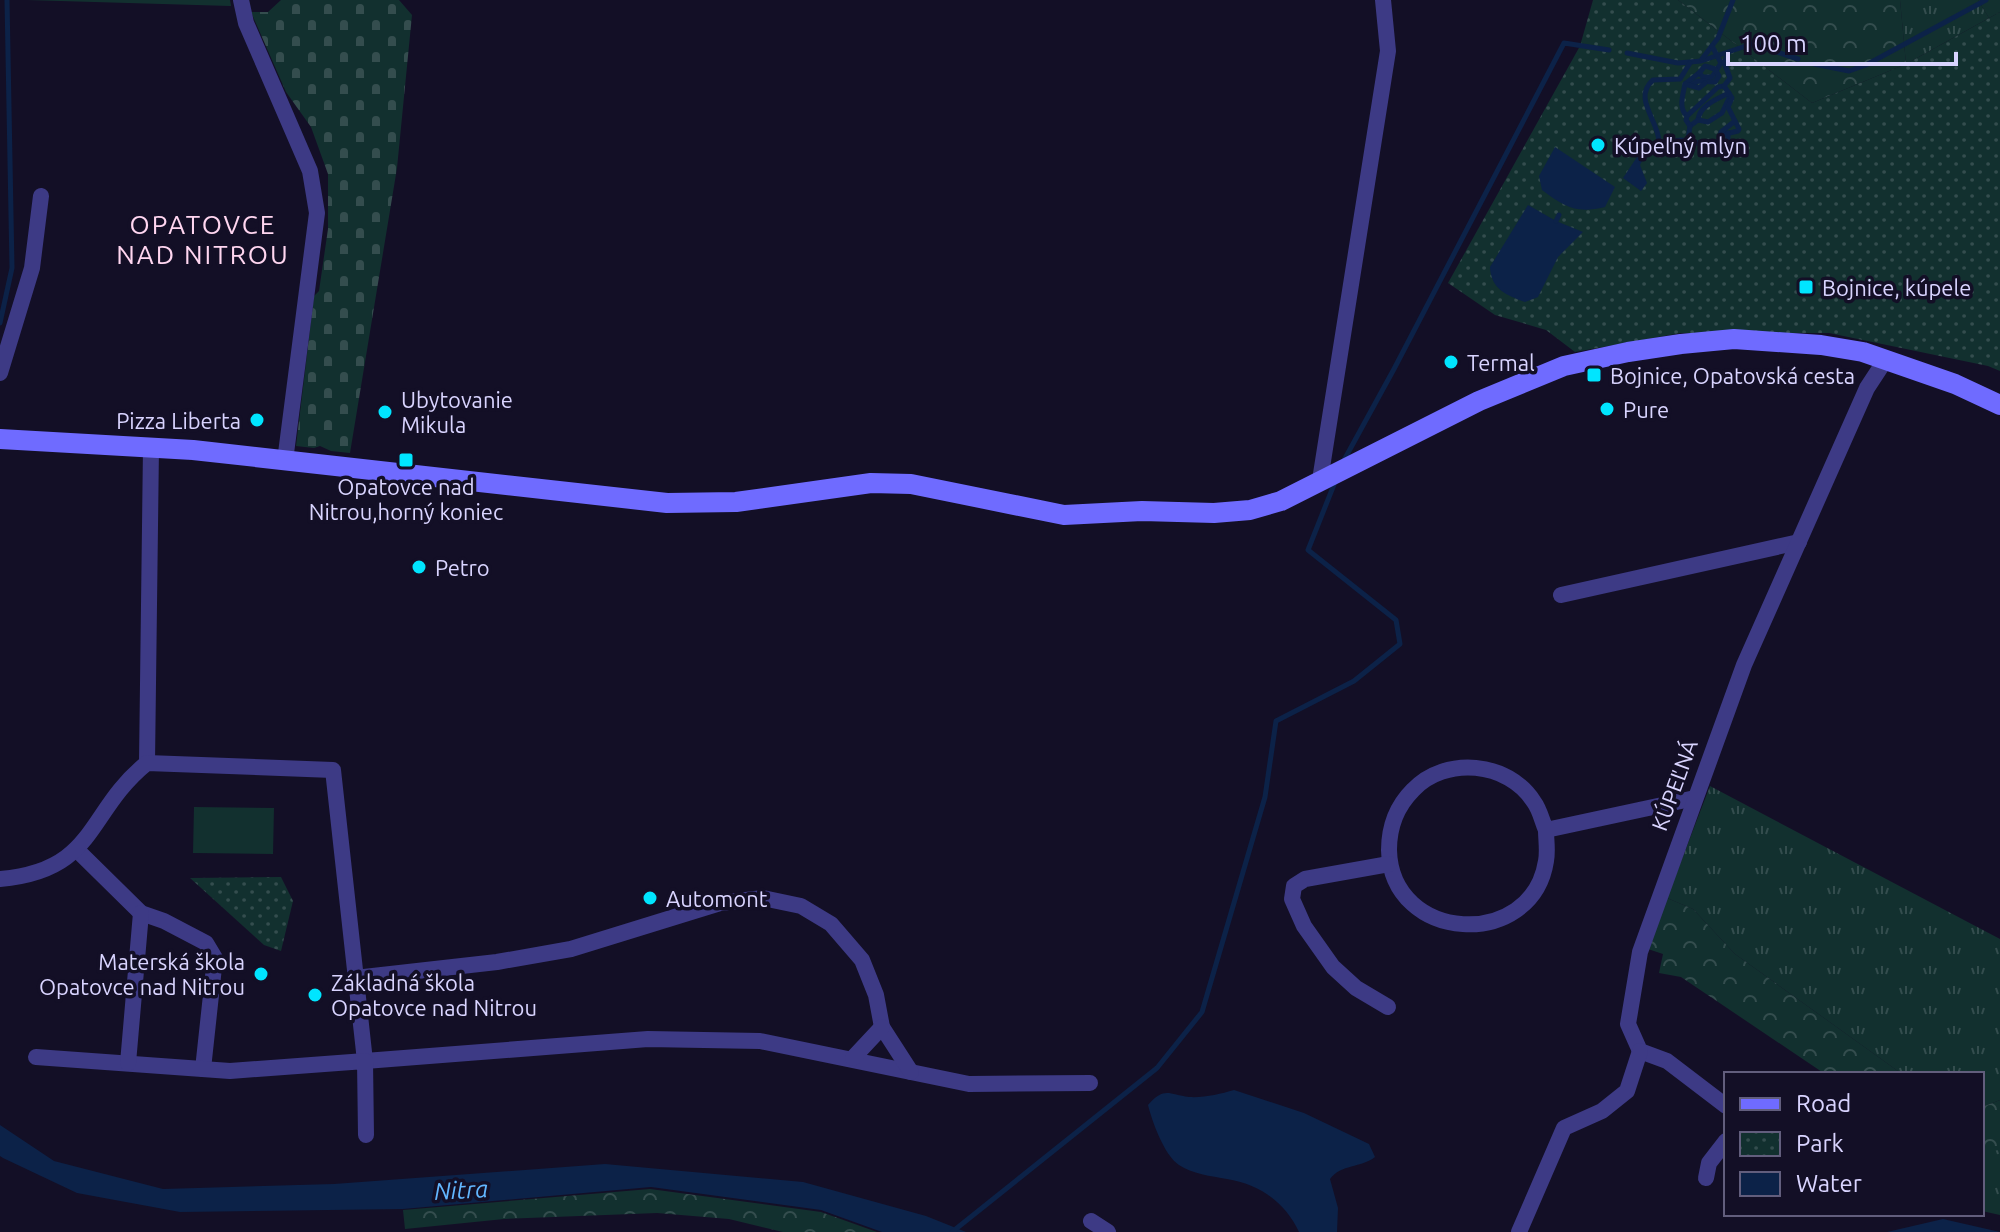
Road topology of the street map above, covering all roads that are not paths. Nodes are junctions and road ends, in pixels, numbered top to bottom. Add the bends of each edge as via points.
1 (241, 0) edge
2 (1383, 0) edge
3 (41, 196) dead end
4 (1886, 359) junction
5 (0, 373) edge
6 (2000, 405) edge
7 (0, 439) edge
8 (151, 447) junction
9 (285, 461) junction
10 (1320, 480) junction
11 (1799, 542) junction
12 (1561, 595) dead end
13 (147, 763) junction
14 (1695, 798) junction
15 (1546, 830) junction
16 (77, 850) junction
17 (1389, 864) junction
18 (0, 879) edge
19 (141, 913) junction
20 (355, 978) junction
21 (1388, 1007) dead end
22 (882, 1027) junction
23 (1640, 1051) junction
24 (36, 1057) dead end
25 (853, 1058) junction
26 (365, 1061) junction
27 (128, 1063) junction
28 (203, 1069) junction
29 (911, 1072) junction
30 (1090, 1083) dead end
31 (1724, 1104) edge
32 (366, 1135) dead end
33 (1724, 1144) edge
34 (1706, 1178) dead end
35 (1091, 1221) dead end
36 (1108, 1232) edge
37 (1519, 1232) edge

1 - 9 street via 310,171 317,213
2 - 10 street via 1388,51
3 - 5 street via 32,268
4 - 6 street
4 - 10 street via 1821,345 1734,339 1628,352 1564,366 1507,389
4 - 11 street, KÚPEĽNÁ via 1867,388
7 - 8 street
8 - 9 street
8 - 13 street
9 - 10 street via 667,503 736,502 871,483 911,484 1064,515 1250,510
11 - 12 street
11 - 14 street, KÚPEĽNÁ via 1744,665
13 - 16 street
13 - 20 street via 333,770
14 - 15 street
14 - 23 street, KÚPEĽNÁ via 1640,952 1628,1024
15 - 17 street via 1546,861 1535,890 1513,912 1485,925 1454,925 1425,914 1402,892
15 - 17 street via 1534,801 1512,779 1482,767 1451,768 1422,780 1400,803 1389,832
16 - 18 street via 54,867
16 - 19 street
17 - 21 street via 1305,879 1294,886 1292,899 1333,967
19 - 27 street
19 - 28 street via 212,949
20 - 22 street via 571,949 720,903 763,898 801,906 831,924 862,960
20 - 26 street
22 - 25 street
22 - 29 street
23 - 31 street via 1667,1061
23 - 37 street via 1627,1091 1602,1111 1564,1128
24 - 27 street
25 - 26 street via 760,1041 648,1039
25 - 29 street
26 - 28 street
26 - 32 street
27 - 28 street
29 - 30 street via 969,1084
33 - 34 street via 1709,1163
35 - 36 street

